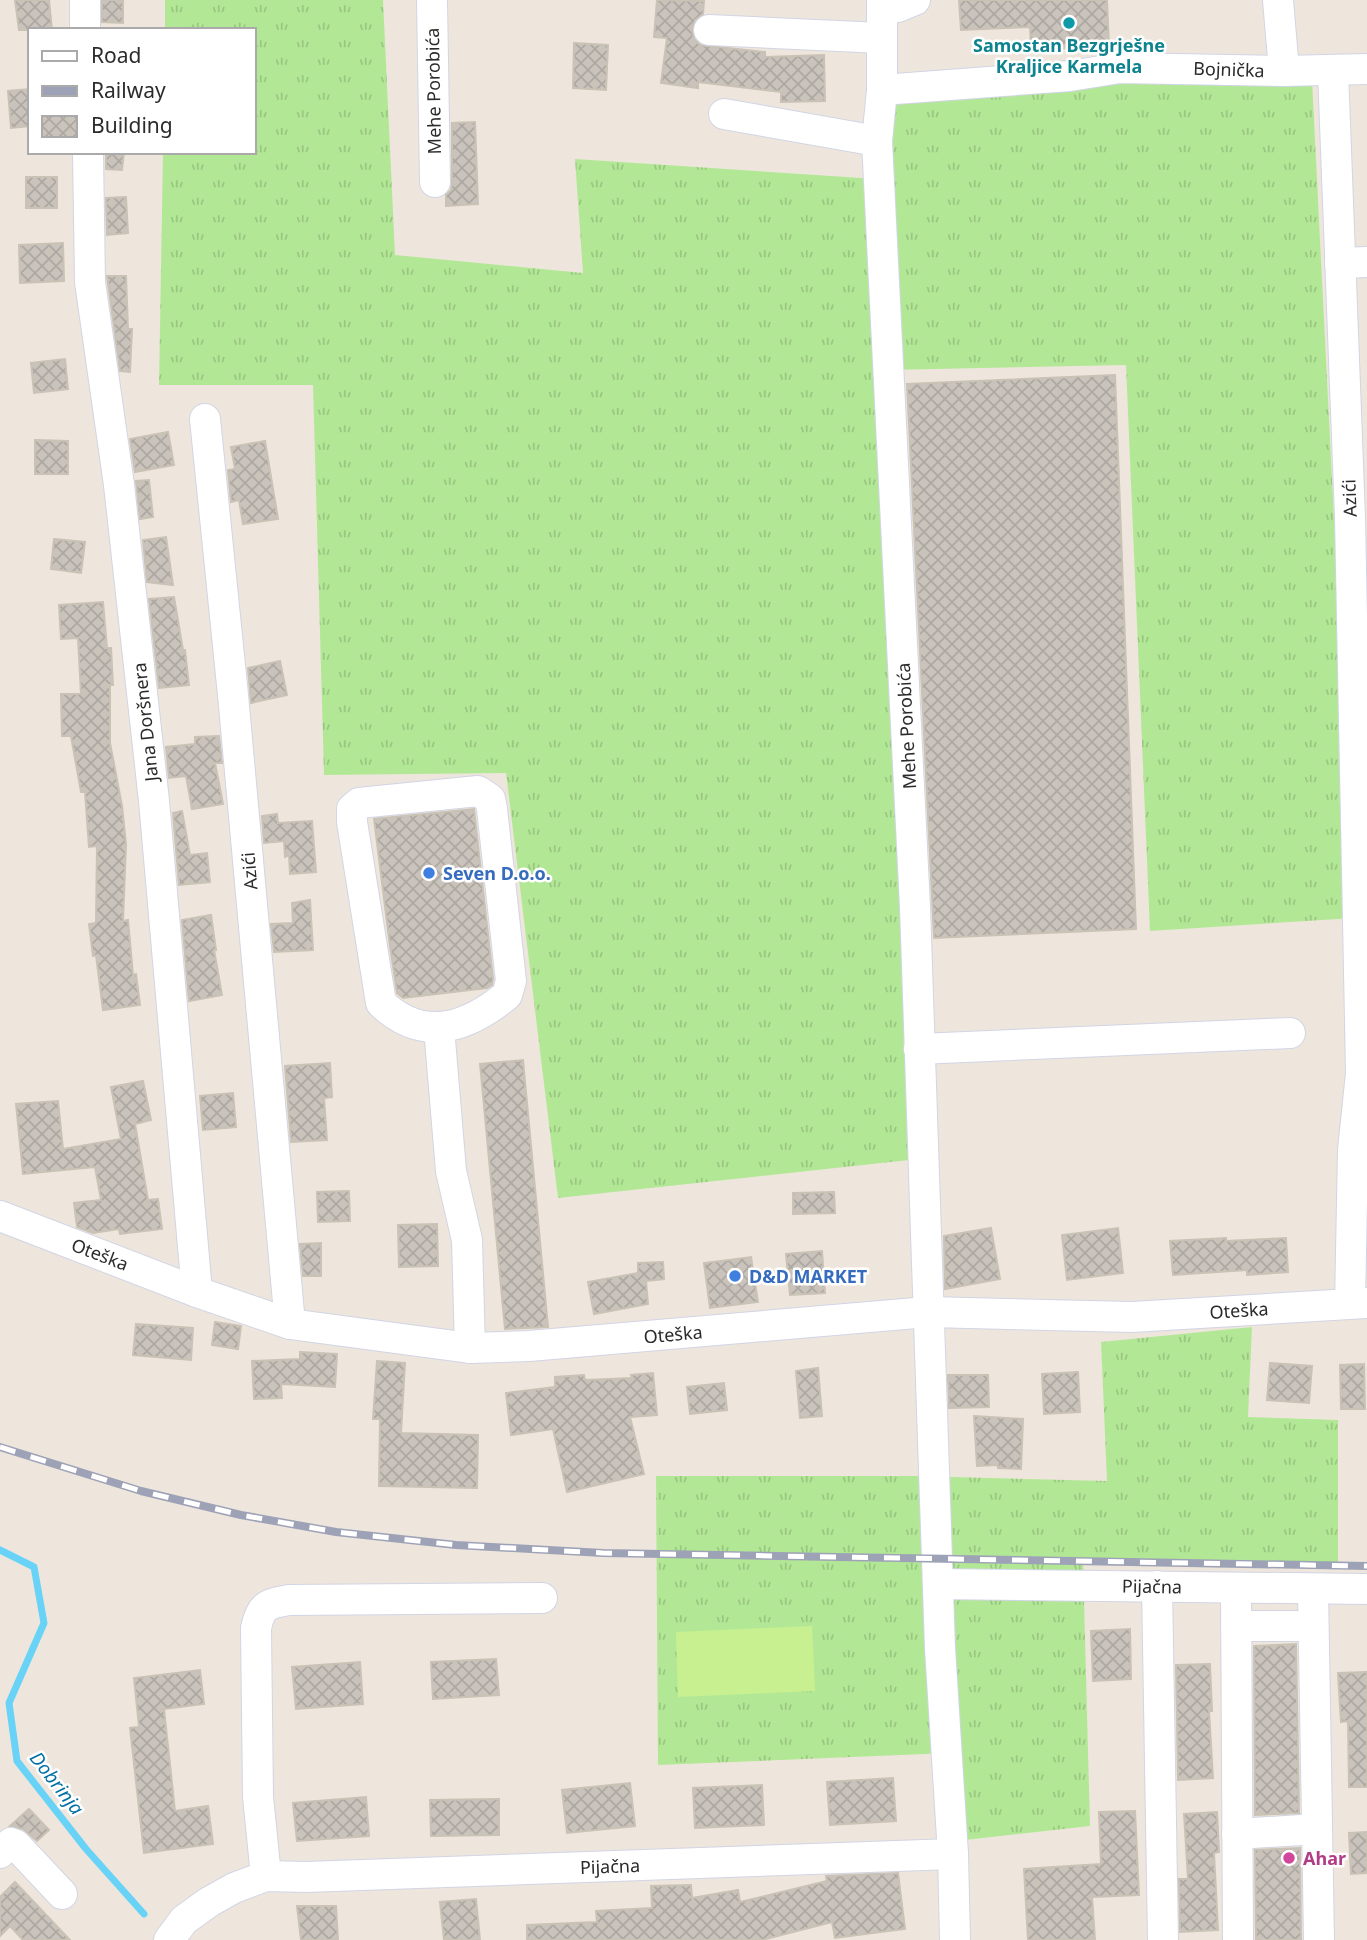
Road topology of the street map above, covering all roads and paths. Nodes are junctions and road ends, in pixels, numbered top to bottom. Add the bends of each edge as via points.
1 (85, 0) edge
2 (432, 0) edge
3 (915, 0) edge
4 (1278, 0) edge
5 (1284, 0) edge
6 (882, 4) edge
7 (85, 28) edge
8 (709, 30) dead end
9 (882, 38) junction
10 (1367, 69) edge
11 (1284, 71) junction
12 (1334, 71) junction
13 (882, 90) junction
14 (724, 114) dead end
15 (877, 141) junction
16 (88, 154) edge
17 (435, 182) dead end
18 (1354, 262) edge
19 (205, 419) dead end
20 (1359, 516) edge
21 (439, 1028) junction
22 (1290, 1034) dead end
23 (919, 1049) junction
24 (0, 1216) edge
25 (197, 1292) junction
26 (1358, 1303) edge
27 (928, 1312) junction
28 (290, 1324) junction
29 (470, 1348) junction
30 (938, 1584) junction
31 (1157, 1586) junction
32 (1236, 1588) junction
33 (1312, 1589) junction
34 (1367, 1589) edge
35 (541, 1598) dead end
36 (1236, 1626) junction
37 (1313, 1626) junction
38 (1317, 1829) junction
39 (1237, 1834) junction
40 (0, 1853) edge
41 (953, 1854) junction
42 (266, 1876) junction
43 (61, 1894) dead end
44 (169, 1940) edge
45 (955, 1940) edge
46 (1163, 1940) edge
47 (1238, 1940) edge
48 (1319, 1940) edge

1 - 7 street
2 - 17 street, Mehe Porobića
3 - 6 street via 898,7
4 - 5 street
4 - 11 street
6 - 9 street, Mehe Porobića
8 - 9 street
9 - 13 street, Mehe Porobića
10 - 12 street, Bojnička
11 - 12 street, Bojnička
11 - 13 street, Bojnička via 1121,68
12 - 18 street, Azići
13 - 15 street, Mehe Porobića
14 - 15 street
15 - 23 street, Mehe Porobića
16 - 25 street, Jana Doršnera via 90,282 119,485 154,801
18 - 20 street, Azići
19 - 28 street, Azići
20 - 26 street, Azići via 1361,1073 1353,1150
21 - 21 street via 467,1022 499,1002 508,995 511,981 492,809 490,799 478,791 359,803 352,809 381,1003 419,1026
21 - 29 street via 451,1171 467,1240
22 - 23 street
23 - 27 street, Mehe Porobića
24 - 25 street, Oteška
25 - 28 street, Oteška
26 - 27 street, Oteška via 1132,1317
27 - 29 street, Oteška
27 - 30 street
28 - 29 street, Oteška
30 - 31 street, Pijačna
30 - 41 street
31 - 32 street, Pijačna
31 - 46 street
32 - 33 street, Pijačna
32 - 36 street
33 - 34 street, Pijačna
33 - 37 street
35 - 42 street via 289,1600 270,1604 260,1613 256,1628 258,1797
36 - 37 street
36 - 39 street
37 - 38 street
38 - 39 street
38 - 48 street
39 - 47 street
40 - 43 street via 16,1844
41 - 42 street, Pijačna
41 - 45 street
42 - 44 street, Pijačna via 209,1902 184,1920

